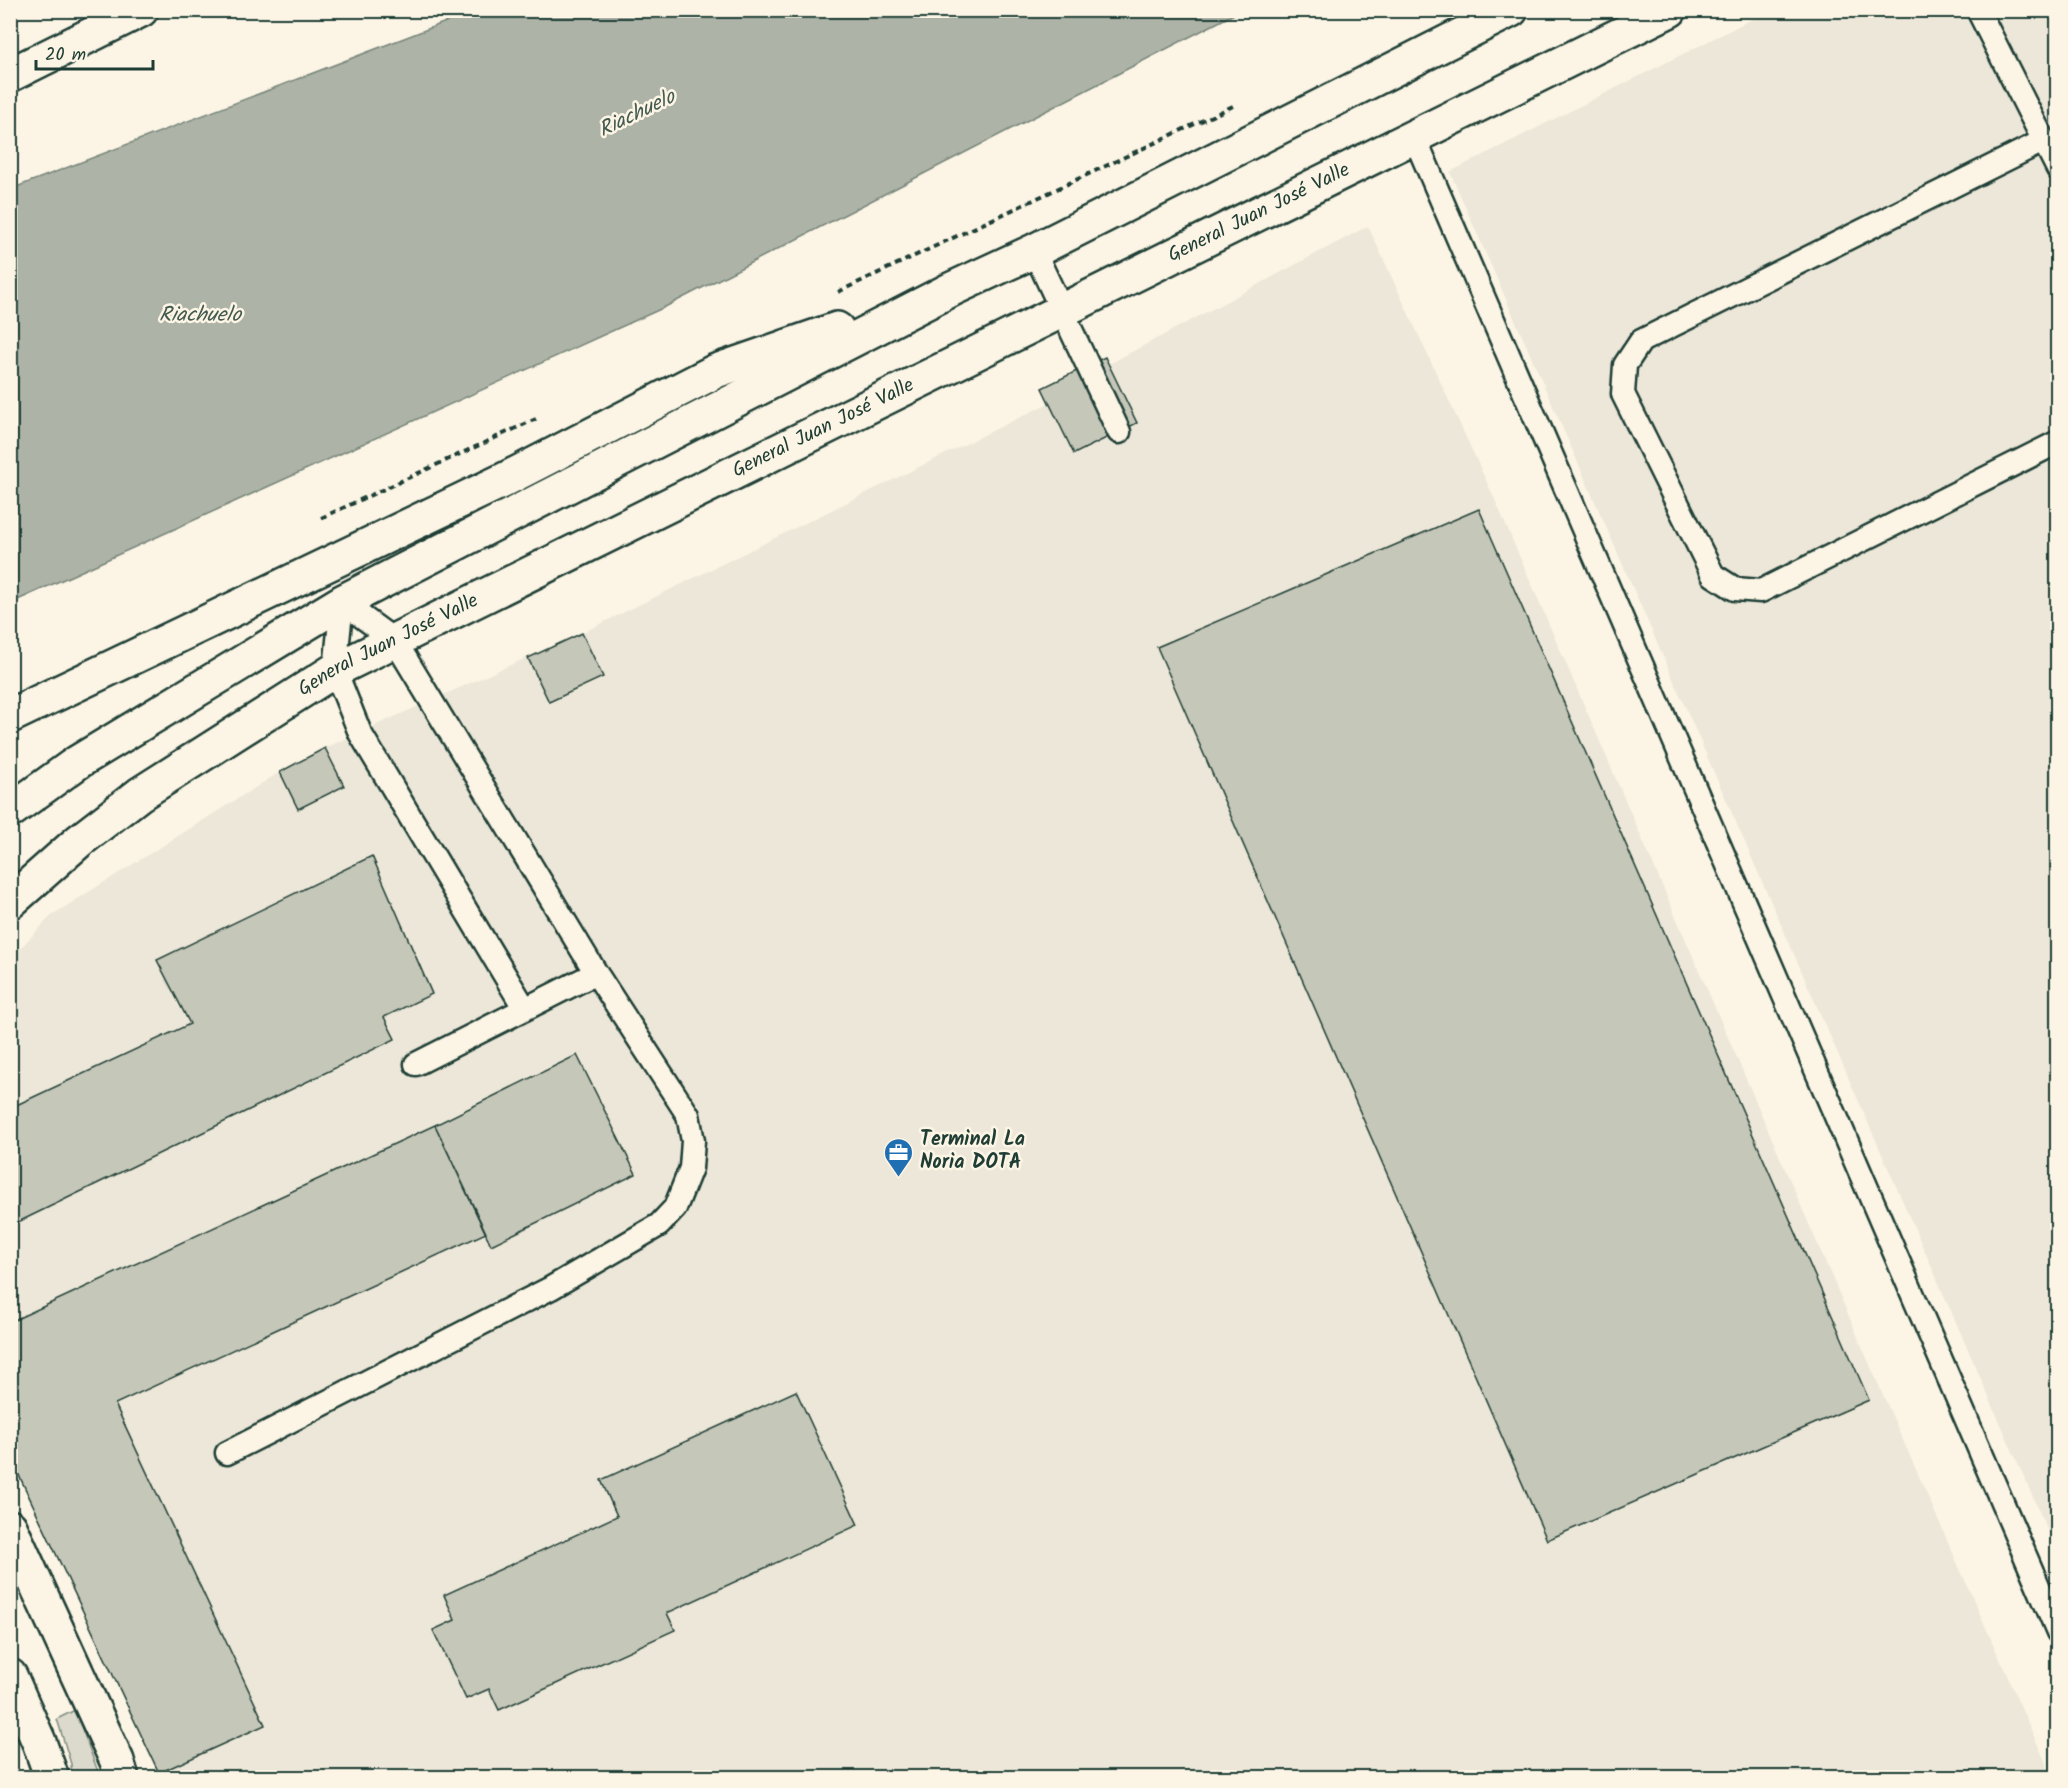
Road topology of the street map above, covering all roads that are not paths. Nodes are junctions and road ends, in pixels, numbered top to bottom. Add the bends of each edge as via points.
1 (141, 10) edge
2 (1511, 10) edge
3 (1670, 10) edge
4 (1978, 10) edge
5 (10, 75) edge
6 (1414, 136) junction
7 (2043, 141) junction
8 (2058, 169) edge
9 (1034, 250) junction
10 (952, 289) junction
11 (1061, 311) junction
12 (1119, 432) dead end
13 (2058, 442) edge
14 (342, 602) junction
15 (395, 641) junction
16 (335, 670) junction
17 (10, 716) edge
18 (10, 811) edge
19 (10, 902) edge
20 (596, 973) junction
21 (525, 1009) junction
22 (416, 1064) dead end
23 (226, 1454) dead end
24 (10, 1527) edge
25 (2058, 1632) edge
26 (10, 1676) edge
27 (52, 1778) edge
28 (122, 1778) edge

1 - 5 main road
2 - 9 main road
3 - 6 main road, General Juan José Valle
4 - 7 lane
6 - 11 main road, General Juan José Valle
6 - 25 lane
7 - 8 lane
7 - 13 lane via 1641,341 1624,365 1623,394 1713,575 1735,589 1761,591
9 - 10 main road
9 - 11 lane
10 - 14 main road
10 - 17 main road via 716,371 502,481
11 - 12 lane
11 - 15 main road, General Juan José Valle
14 - 15 lane
14 - 16 lane
14 - 18 main road via 78,762
15 - 16 main road, General Juan José Valle
15 - 20 lane
16 - 19 main road, General Juan José Valle via 140,794
16 - 21 lane via 360,733
20 - 21 lane
20 - 23 lane via 687,1115 693,1142 691,1168 675,1208 659,1225 551,1288
21 - 22 lane
24 - 28 main road
26 - 27 main road

